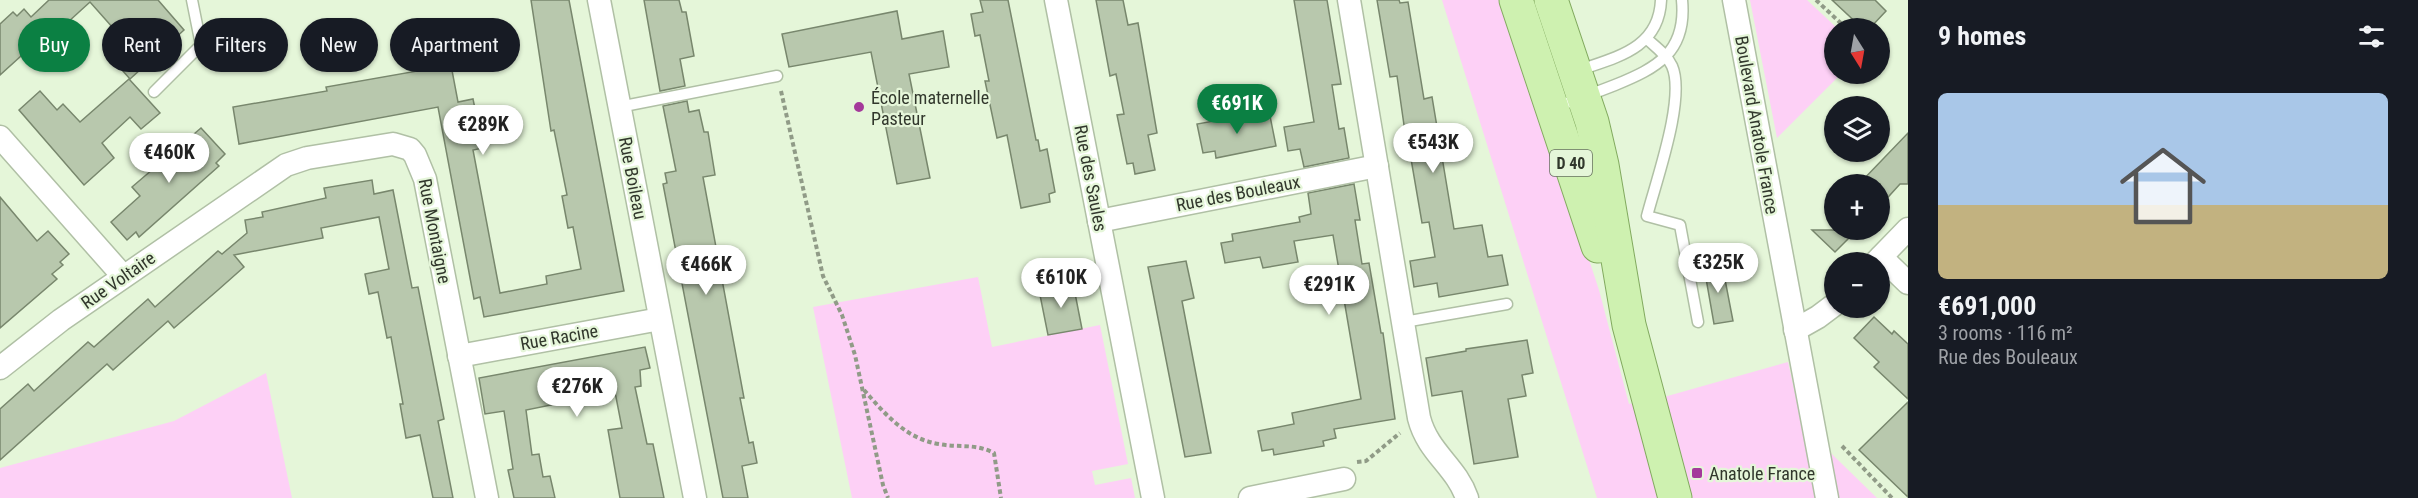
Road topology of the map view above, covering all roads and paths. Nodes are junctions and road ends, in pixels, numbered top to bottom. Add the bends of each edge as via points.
1 (192, 0) edge
2 (599, 0) edge
3 (1056, 0) edge
4 (1349, 0) edge
5 (1516, 0) edge
6 (1551, 0) edge
7 (1660, 0) edge
8 (1682, 0) edge
9 (1734, 0) edge
10 (1816, 0) edge
11 (1835, 18) edge
12 (1647, 39) junction
13 (1667, 57) junction
14 (777, 76) joint
15 (1563, 85) junction
16 (154, 92) dead end
17 (619, 107) junction
18 (0, 137) edge
19 (1377, 166) junction
20 (238, 197) joint
21 (1099, 221) junction
22 (1908, 229) edge
23 (1886, 252) edge
24 (1890, 269) edge
25 (123, 276) junction
26 (1908, 283) edge
27 (1507, 304) dead end
28 (1824, 312) edge
29 (660, 319) junction
30 (1404, 322) junction
31 (1698, 322) dead end
32 (1795, 330) junction
33 (459, 356) junction
34 (0, 368) edge
35 (862, 387) junction
36 (1812, 416) junction
37 (1419, 418) junction
38 (1344, 479) joint
39 (487, 498) edge
40 (695, 498) edge
41 (888, 498) edge
42 (1001, 498) edge
43 (1153, 498) edge
44 (1250, 498) edge
45 (1467, 498) edge
46 (1675, 498) edge
47 (1827, 498) edge
48 (1892, 498) edge

1 - 16 lane via 201,45
2 - 17 street, Rue Boileau
3 - 21 street, Rue des Saules
4 - 19 street
5 - 15 main road, D 40
6 - 15 main road, D 40
7 - 12 lane via 1657,21
8 - 13 lane via 1681,27
9 - 32 street, Boulevard Anatole France
10 - 11 path
12 - 13 lane
12 - 15 lane
13 - 15 lane via 1633,78
13 - 31 lane via 1675,76 1675,99 1647,216 1680,225
14 - 17 lane
14 - 35 path via 823,276 842,315
15 - 46 main road, D 40 via 1603,259 1629,325
17 - 29 street, Rue Boileau
18 - 25 street
19 - 21 street, Rue des Bouleaux
19 - 30 street
20 - 25 street, Rue Voltaire
20 - 33 street, Rue Montaigne via 295,161 382,144 410,149 420,162 425,179
21 - 43 street, Rue des Saules
22 - 23 street
24 - 26 street
25 - 34 street, Rue Voltaire
27 - 30 lane
28 - 32 street
29 - 33 street, Rue Racine
29 - 40 street, Rue Boileau
30 - 37 street
32 - 36 street, Boulevard Anatole France
33 - 39 street, Rue Montaigne
35 - 41 path
35 - 42 path via 904,431 939,444 982,447 994,453
36 - 47 street, Boulevard Anatole France
36 - 48 path
37 - 38 path via 1366,460 1342,465
37 - 45 street via 1425,438 1456,475
38 - 44 street

